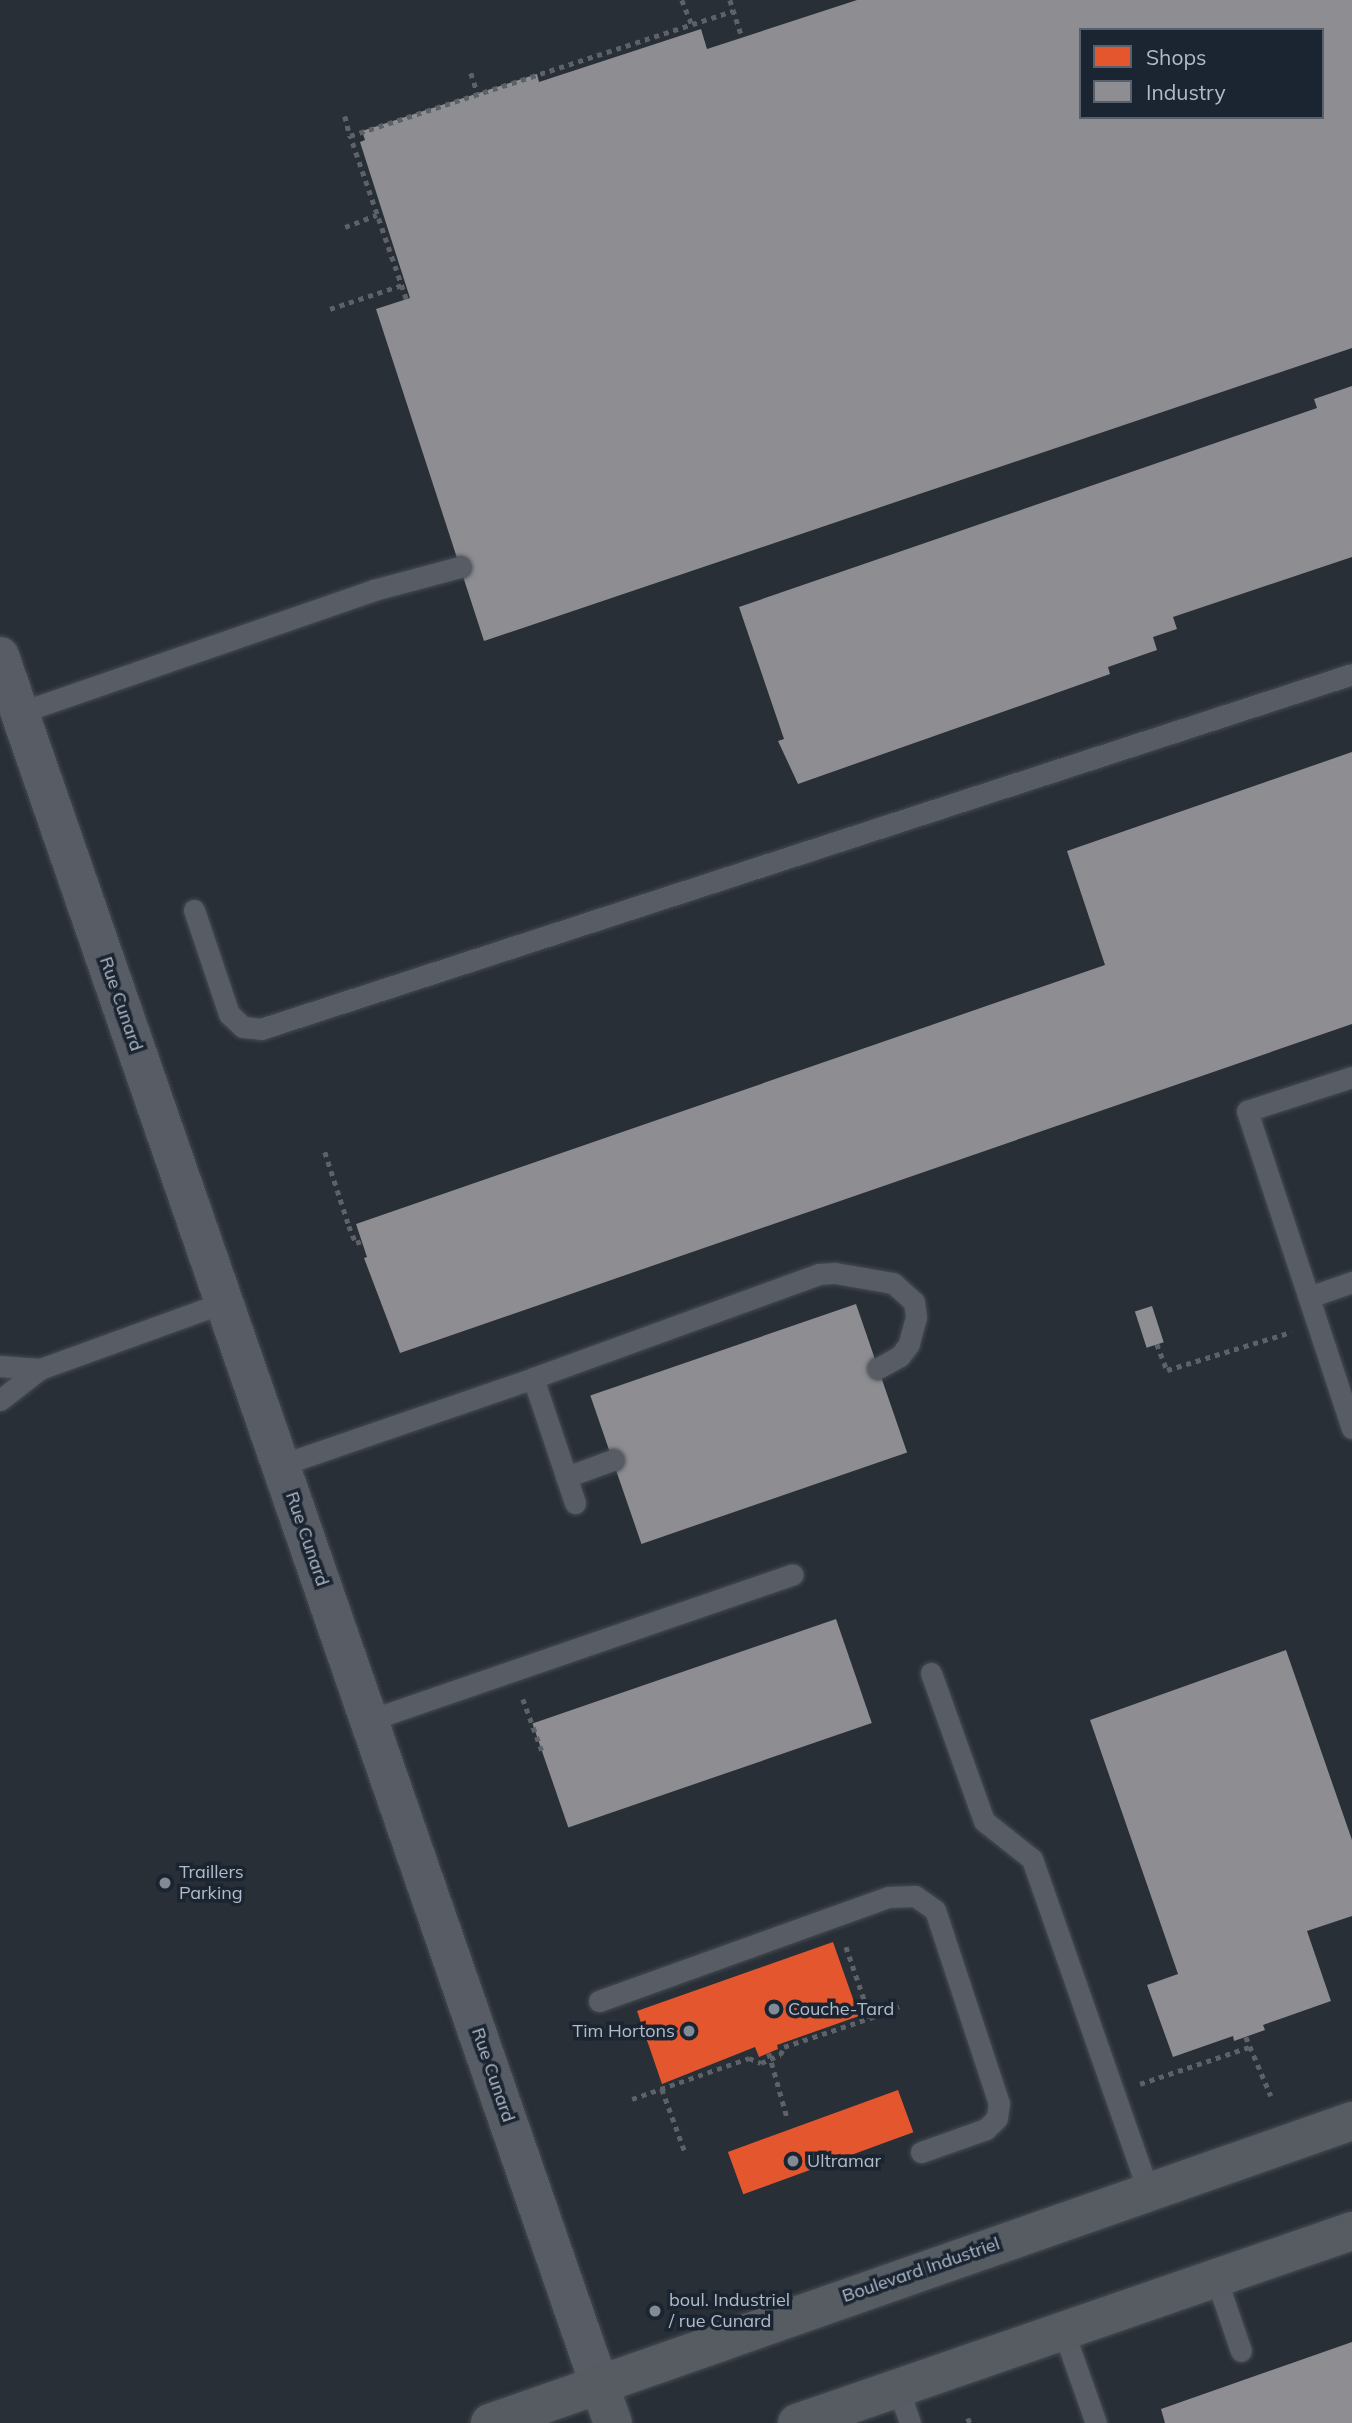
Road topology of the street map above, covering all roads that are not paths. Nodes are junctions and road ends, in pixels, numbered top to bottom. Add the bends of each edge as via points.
1 (460, 567) dead end
2 (0, 656) edge
3 (1352, 674) edge
4 (19, 713) junction
5 (194, 910) dead end
6 (1352, 1077) edge
7 (1352, 1282) edge
8 (1309, 1297) junction
9 (225, 1302) junction
10 (0, 1366) edge
11 (878, 1368) dead end
12 (40, 1369) junction
13 (533, 1378) junction
14 (0, 1400) edge
15 (1352, 1428) edge
16 (613, 1460) dead end
17 (281, 1465) junction
18 (566, 1477) junction
19 (575, 1503) dead end
20 (793, 1574) dead end
21 (931, 1673) dead end
22 (370, 1720) junction
23 (599, 2001) dead end
24 (1352, 2121) edge
25 (921, 2152) dead end
26 (1148, 2191) junction
27 (1352, 2231) edge
28 (1216, 2278) junction
29 (1063, 2330) junction
30 (1241, 2351) dead end
31 (599, 2384) junction
32 (904, 2405) edge
33 (490, 2423) edge
34 (614, 2423) edge
35 (797, 2423) edge
36 (1097, 2423) edge

1 - 4 lane via 374,590
2 - 4 street, Rue Cunard
3 - 5 lane via 261,1029 243,1027 229,1014
4 - 9 street, Rue Cunard
6 - 8 lane via 1247,1111
7 - 8 lane
8 - 15 lane
9 - 12 lane
9 - 17 street, Rue Cunard
10 - 12 lane
11 - 13 lane via 900,1356 909,1344 916,1317 914,1302 892,1283 835,1273 819,1274
12 - 14 lane
13 - 17 lane
13 - 18 lane
16 - 18 lane
17 - 22 street, Rue Cunard
18 - 19 lane
20 - 22 lane
21 - 26 lane via 984,1821 1032,1859
22 - 31 street, Rue Cunard
23 - 25 lane via 888,1897 915,1896 935,1910 999,2102 997,2118 986,2129
24 - 26 street, Boulevard Industriel
26 - 31 street, Boulevard Industriel
27 - 28 street
28 - 29 street
28 - 30 lane
29 - 32 street
29 - 36 lane
31 - 33 street, Boulevard Industriel
31 - 34 street, Rue Cunard
32 - 35 street

